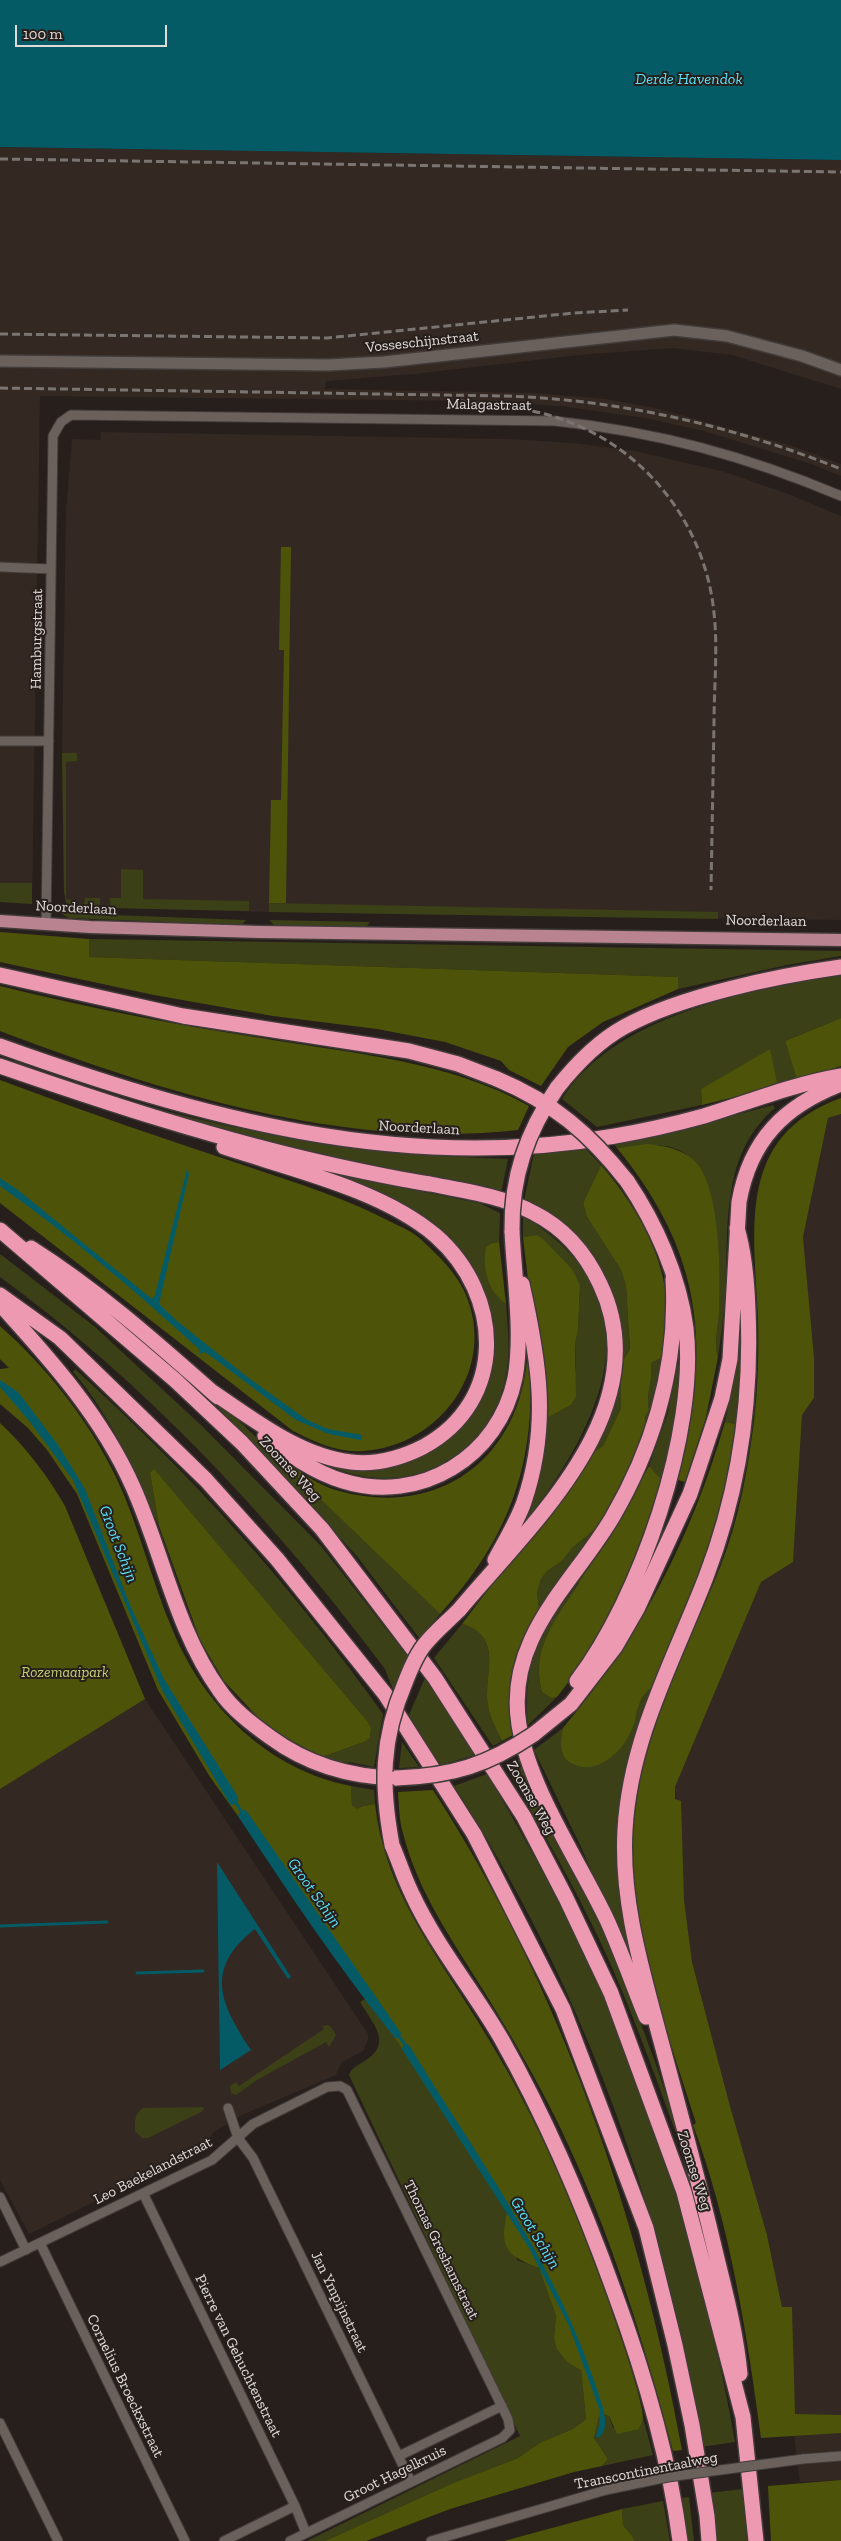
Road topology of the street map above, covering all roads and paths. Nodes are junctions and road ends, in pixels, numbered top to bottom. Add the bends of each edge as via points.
1 (0, 361) edge
2 (841, 370) edge
3 (124, 415) joint
4 (841, 496) edge
5 (0, 566) edge
6 (51, 569) junction
7 (0, 740) edge
8 (49, 741) junction
9 (0, 921) edge
10 (46, 925) junction
11 (841, 940) edge
12 (841, 967) edge
13 (0, 975) edge
14 (0, 1046) edge
15 (0, 1066) edge
16 (841, 1076) edge
17 (841, 1084) edge
18 (123, 1108) junction
19 (737, 1228) junction
20 (0, 1229) edge
21 (512, 1231) junction
22 (673, 1279) junction
23 (0, 1295) edge
24 (0, 1304) edge
25 (211, 1391) junction
26 (486, 1578) junction
27 (567, 1701) junction
28 (340, 2086) joint
29 (675, 2094) junction
30 (228, 2108) dead end
31 (238, 2138) junction
32 (143, 2193) junction
33 (0, 2197) edge
34 (40, 2243) junction
35 (26, 2250) junction
36 (0, 2262) edge
37 (502, 2406) junction
38 (743, 2418) junction
39 (0, 2424) edge
40 (510, 2430) joint
41 (399, 2456) junction
42 (841, 2456) edge
43 (411, 2482) junction
44 (295, 2506) junction
45 (306, 2533) junction
46 (58, 2541) edge
47 (185, 2541) edge
48 (224, 2541) edge
49 (290, 2541) edge
50 (431, 2541) edge
51 (680, 2541) edge
52 (709, 2541) edge
53 (756, 2541) edge

1 - 2 street, Vosseschijnstraat via 328,365 384,362 674,330 736,338
3 - 4 street, Malagastraat via 523,419 576,423 705,447 768,466
3 - 6 street, Hamburgstraat via 70,415 61,422 53,436
5 - 6 street
6 - 8 street, Hamburgstraat
7 - 8 street
8 - 10 street, Hamburgstraat
9 - 10 main road, Noorderlaan
10 - 11 main road, Noorderlaan via 260,932
12 - 21 highway, bridge via 672,1006 624,1027 597,1046 572,1068 534,1124 514,1187
13 - 22 highway, bridge via 183,1016 409,1051 458,1064 523,1090 579,1127 627,1180 650,1219
14 - 16 highway, Noorderlaan via 144,1095 220,1116 356,1142 429,1148 566,1143 615,1136 703,1116 786,1089
15 - 18 highway
17 - 19 highway via 797,1106 760,1143 744,1180
18 - 25 highway via 162,1127 345,1187 399,1211 436,1237 453,1254 480,1298 487,1345 484,1365 473,1395 448,1429 402,1457 368,1463 324,1457 266,1427
18 - 26 highway via 324,1163 498,1199 544,1219 568,1238 591,1264 607,1297 615,1331 615,1368 607,1402 586,1450 561,1491
19 - 27 highway via 730,1359 701,1468 638,1609 615,1647
19 - 29 highway via 744,1251 749,1373 735,1481 705,1579 668,1664 643,1733 631,1782 625,1829 624,1860 630,1918
20 - 25 highway via 73,1274 174,1356
20 - 38 highway, Zoomse Weg via 175,1380 242,1443 322,1529 435,1678 473,1736 566,1898 614,2002 684,2192
21 - 25 highway via 517,1351 512,1392 501,1419 488,1437 446,1473 416,1484 390,1488 330,1477 293,1456
21 - 26 highway via 538,1362 541,1414 535,1460 523,1503
22 - 27 highway via 684,1315 687,1361 680,1422 662,1505 641,1566 621,1610
22 - 29 highway via 672,1353 654,1430 611,1519 533,1633 524,1658 518,1705 519,1724 532,1768 607,1920
23 - 52 highway via 60,1338 206,1480 271,1552 385,1694 474,1834 563,2009 646,2228 676,2345 708,2516
24 - 27 highway, bridge via 46,1354 101,1425 133,1486 190,1639 220,1692 247,1720 300,1756 325,1767 352,1774 397,1778 452,1774 500,1756 534,1734
26 - 51 highway, bridge via 425,1644 394,1708 383,1775 392,1845 412,1895 501,2039 547,2126 594,2235 639,2359 662,2441
28 - 31 street, Leo Baekelandstraat via 327,2087 253,2124
28 - 37 street, Thomas Greshamstraat via 351,2096
29 - 38 highway via 730,2313 738,2355
30 - 31 street
31 - 32 street, Leo Baekelandstraat via 212,2160
31 - 41 street, Jan Ympijnstraat via 254,2158
32 - 34 street, Leo Baekelandstraat
32 - 44 street, Pierre van Gehuchtenstraat
33 - 35 street
34 - 35 street, Leo Baekelandstraat
34 - 47 street, Cornelius Broeckxstraat
35 - 36 street, Leo Baekelandstraat
37 - 40 street, Thomas Greshamstraat
37 - 41 street, Groot Hagelkruis
38 - 53 highway, Zoomse Weg
39 - 46 street
40 - 43 street, Groot Hagelkruis via 502,2438
41 - 43 street, Jan Ympijnstraat
42 - 50 street, Transcontinentaalweg, bridge via 668,2477 606,2490
43 - 45 street, Groot Hagelkruis
44 - 45 street, Pierre van Gehuchtenstraat
44 - 48 street
45 - 49 street, Groot Hagelkruis

